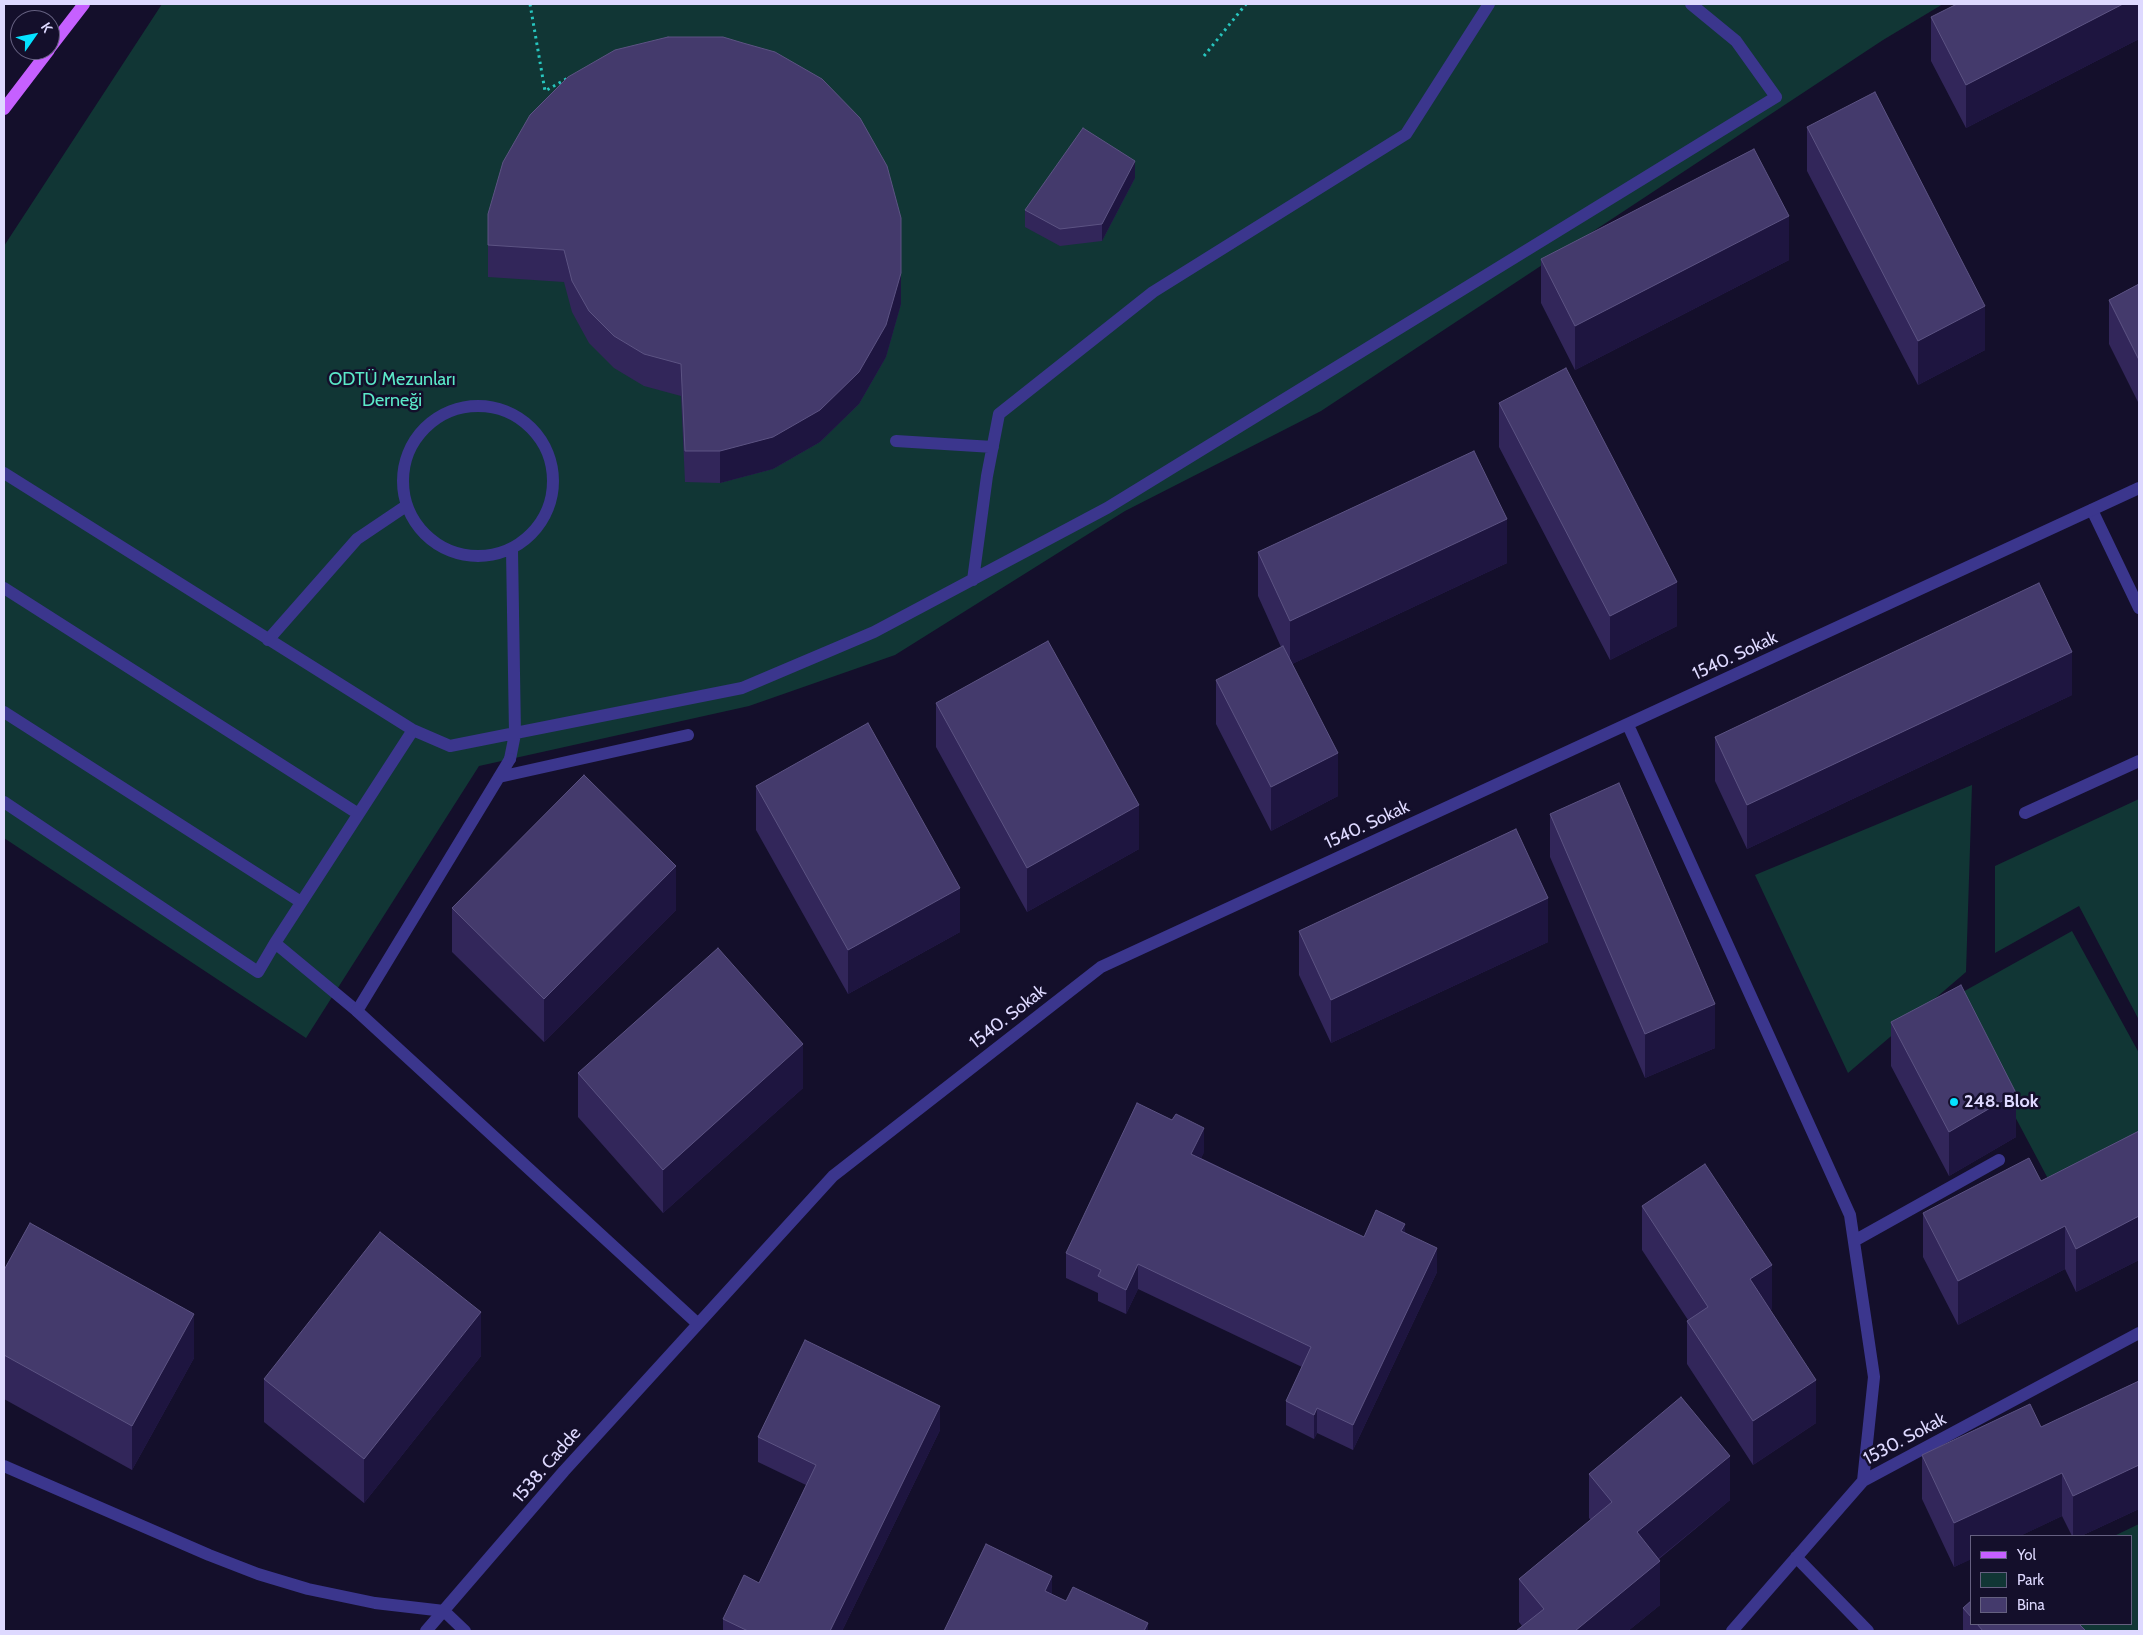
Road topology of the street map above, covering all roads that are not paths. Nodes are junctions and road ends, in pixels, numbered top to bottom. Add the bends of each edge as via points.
1 (84, 4) edge
2 (1489, 4) edge
3 (1691, 4) edge
4 (60, 35) edge
5 (41, 60) edge
6 (4, 109) edge
7 (896, 441) dead end
8 (993, 447) junction
9 (4, 472) edge
10 (2139, 488) edge
11 (406, 506) junction
12 (2092, 510) junction
13 (512, 550) junction
14 (973, 580) junction
15 (4, 588) edge
16 (2139, 608) edge
17 (268, 640) junction
18 (4, 712) edge
19 (1628, 725) junction
20 (413, 730) junction
21 (515, 734) junction
22 (688, 734) dead end
23 (2139, 761) edge
24 (499, 777) junction
25 (4, 802) edge
26 (357, 813) junction
27 (2025, 813) dead end
28 (301, 902) junction
29 (275, 943) junction
30 (357, 1011) junction
31 (1999, 1160) dead end
32 (1854, 1241) junction
33 (698, 1324) junction
34 (2139, 1334) edge
35 (4, 1466) edge
36 (1863, 1481) junction
37 (1796, 1557) junction
38 (444, 1611) junction
39 (426, 1631) edge
40 (465, 1631) edge
41 (1732, 1631) edge
42 (1868, 1631) edge

1 - 4 main road
2 - 8 street via 1406,134 1153,292 999,414
3 - 14 street via 1736,41 1776,97 1107,508
5 - 6 main road
7 - 8 street
8 - 14 street
9 - 17 street
10 - 12 street, 1540. Sokak
11 - 13 street via 421,532 445,550 474,557
11 - 13 street via 402,476 409,448 427,425 453,409 482,405 511,413 534,431 550,456 554,486 546,514 528,538
11 - 17 street via 357,539
12 - 16 street
12 - 19 street, 1540. Sokak
13 - 21 street
14 - 21 street via 874,632 742,688
15 - 26 street
17 - 20 street
18 - 28 street
19 - 32 street via 1850,1215
19 - 33 street, 1540. Sokak via 1101,967 833,1176
20 - 21 street via 450,746
20 - 26 street
21 - 24 street via 510,759
22 - 24 street
23 - 27 street
24 - 30 street
25 - 29 street via 258,972
26 - 28 street
28 - 29 street
29 - 30 street
30 - 33 street
31 - 32 street
32 - 36 street via 1874,1377
33 - 38 street, 1538. Cadde via 564,1471
34 - 36 street, 1530. Sokak
35 - 38 street via 258,1574 308,1590 375,1604
36 - 37 street, 1530. Sokak
37 - 41 street, 1530. Sokak
37 - 42 street
38 - 39 street, 1538. Cadde
38 - 40 street

